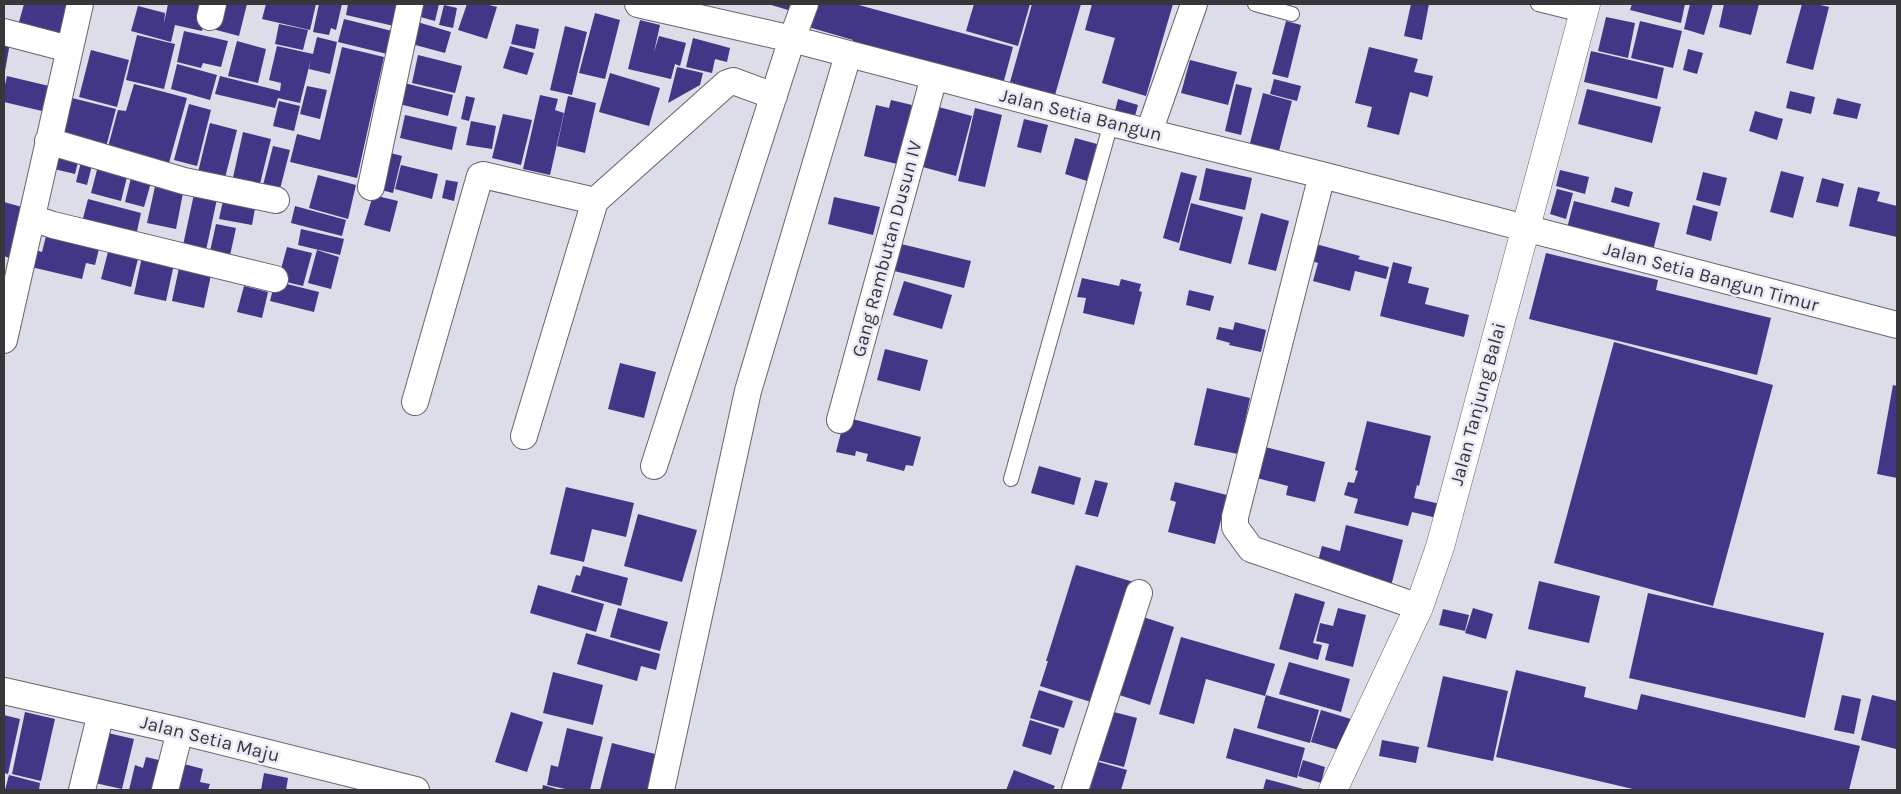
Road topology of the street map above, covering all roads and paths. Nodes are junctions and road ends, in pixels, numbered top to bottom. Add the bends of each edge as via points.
1 (80, 4) edge
2 (410, 4) edge
3 (638, 4) edge
4 (805, 4) edge
5 (1194, 4) edge
6 (1255, 4) edge
7 (1538, 4) edge
8 (1584, 9) edge
9 (1292, 14) dead end
10 (4, 32) edge
11 (792, 39) junction
12 (70, 49) junction
13 (848, 55) junction
14 (934, 77) junction
15 (774, 96) junction
16 (1111, 123) junction
17 (1149, 132) junction
18 (48, 141) junction
19 (1322, 175) junction
20 (371, 187) dead end
21 (276, 200) dead end
22 (595, 201) junction
23 (32, 218) junction
24 (1525, 228) junction
25 (275, 279) dead end
26 (1897, 325) edge
27 (4, 340) edge
28 (415, 402) dead end
29 (840, 420) dead end
30 (524, 436) dead end
31 (654, 466) dead end
32 (1011, 479) dead end
33 (1139, 593) dead end
34 (1419, 607) junction
35 (4, 690) edge
36 (101, 713) junction
37 (180, 731) junction
38 (82, 790) edge
39 (165, 790) edge
40 (416, 790) edge
41 (661, 790) edge
42 (1075, 790) edge
43 (1333, 790) edge

1 - 12 street
2 - 20 street
3 - 11 street, Jalan Setia Bangun
4 - 11 street
5 - 17 street
6 - 9 lane
7 - 8 lane
8 - 24 street, Jalan Tanjung Balai
10 - 12 street
11 - 13 street, Jalan Setia Bangun
11 - 15 street
12 - 18 street
13 - 14 street, Jalan Setia Bangun
13 - 41 street via 748,391
14 - 16 street, Jalan Setia Bangun
14 - 29 street, Gang Rambutan Dusun IV
15 - 22 street via 733,82 727,83
15 - 31 street
16 - 17 street, Jalan Setia Bangun
16 - 32 lane
17 - 19 street, Jalan Setia Bangun
18 - 21 street via 184,180
18 - 23 street
19 - 24 street, Jalan Setia Bangun
19 - 34 street via 1235,527 1251,549
22 - 28 street via 480,176
22 - 30 street
23 - 25 street
23 - 27 street
24 - 26 street, Jalan Setia Bangun Timur
24 - 34 street, Jalan Tanjung Balai via 1440,547
33 - 42 street
34 - 43 street, Jalan Tanjung Balai
35 - 36 street, Jalan Setia Maju
36 - 37 street, Jalan Setia Maju
36 - 38 street
37 - 39 street
37 - 40 street, Jalan Setia Maju

